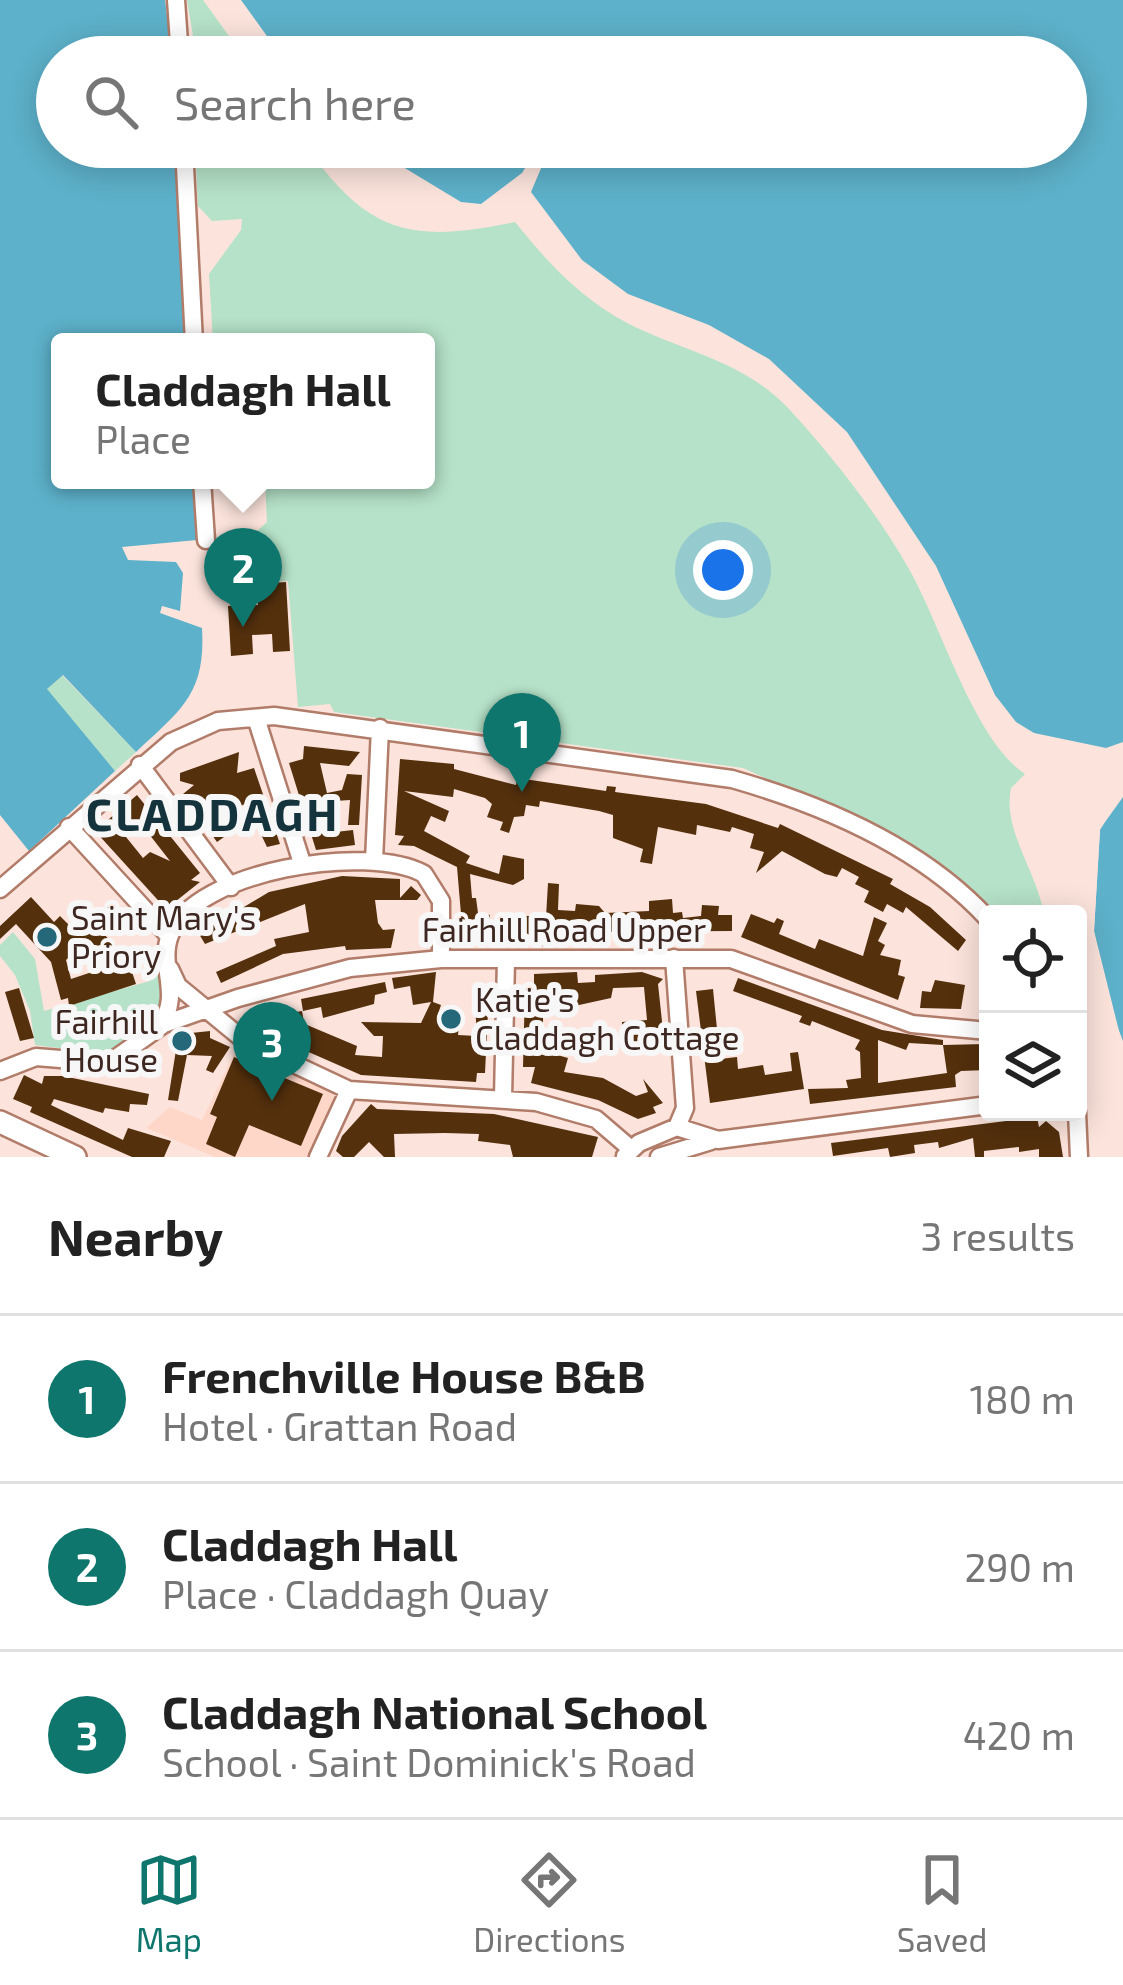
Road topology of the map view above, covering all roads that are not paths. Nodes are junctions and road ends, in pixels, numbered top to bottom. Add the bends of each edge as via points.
1 (176, 0) edge
2 (179, 36) edge
3 (185, 168) edge
4 (194, 333) edge
5 (203, 489) edge
6 (206, 540) dead end
7 (257, 722) junction
8 (380, 728) junction
9 (140, 765) junction
10 (69, 827) junction
11 (374, 861) junction
12 (302, 863) junction
13 (231, 887) junction
14 (0, 889) edge
15 (979, 912) edge
16 (169, 936) junction
17 (674, 958) junction
18 (441, 959) junction
19 (506, 959) junction
20 (170, 969) junction
21 (207, 1008) junction
22 (157, 1029) junction
23 (979, 1029) edge
24 (0, 1071) edge
25 (349, 1090) junction
26 (503, 1098) junction
27 (979, 1106) edge
28 (1078, 1121) edge
29 (0, 1122) edge
30 (677, 1127) junction
31 (718, 1140) junction
32 (628, 1153) edge
33 (75, 1157) edge
34 (318, 1157) edge
35 (659, 1157) edge
36 (1079, 1157) edge

1 - 2 street
3 - 4 street
5 - 6 street
7 - 8 street via 280,717
7 - 9 street via 218,721
7 - 12 street
8 - 11 street
8 - 15 street via 754,786 922,863
9 - 10 street
9 - 13 street
10 - 14 street
10 - 16 street
11 - 12 street
11 - 18 street via 417,870 434,885
12 - 13 street
13 - 16 street via 187,914
16 - 20 street
17 - 19 street, Fairhill Road Upper
17 - 23 street, Fairhill Road Upper via 731,959 912,1024
17 - 30 street via 686,1108
18 - 19 street, Fairhill Road Upper
18 - 21 street, Fairhill Road Upper via 350,968
19 - 26 street
20 - 21 street
20 - 22 street via 171,1001
21 - 22 street, Fairhill Road Upper
21 - 25 street via 250,1045
22 - 24 street, Fairhill Road Upper via 109,1063 36,1057
25 - 26 street
25 - 34 street
26 - 32 street via 596,1119
27 - 31 street
28 - 36 street
29 - 33 main road
30 - 31 street
30 - 32 street
31 - 35 street

